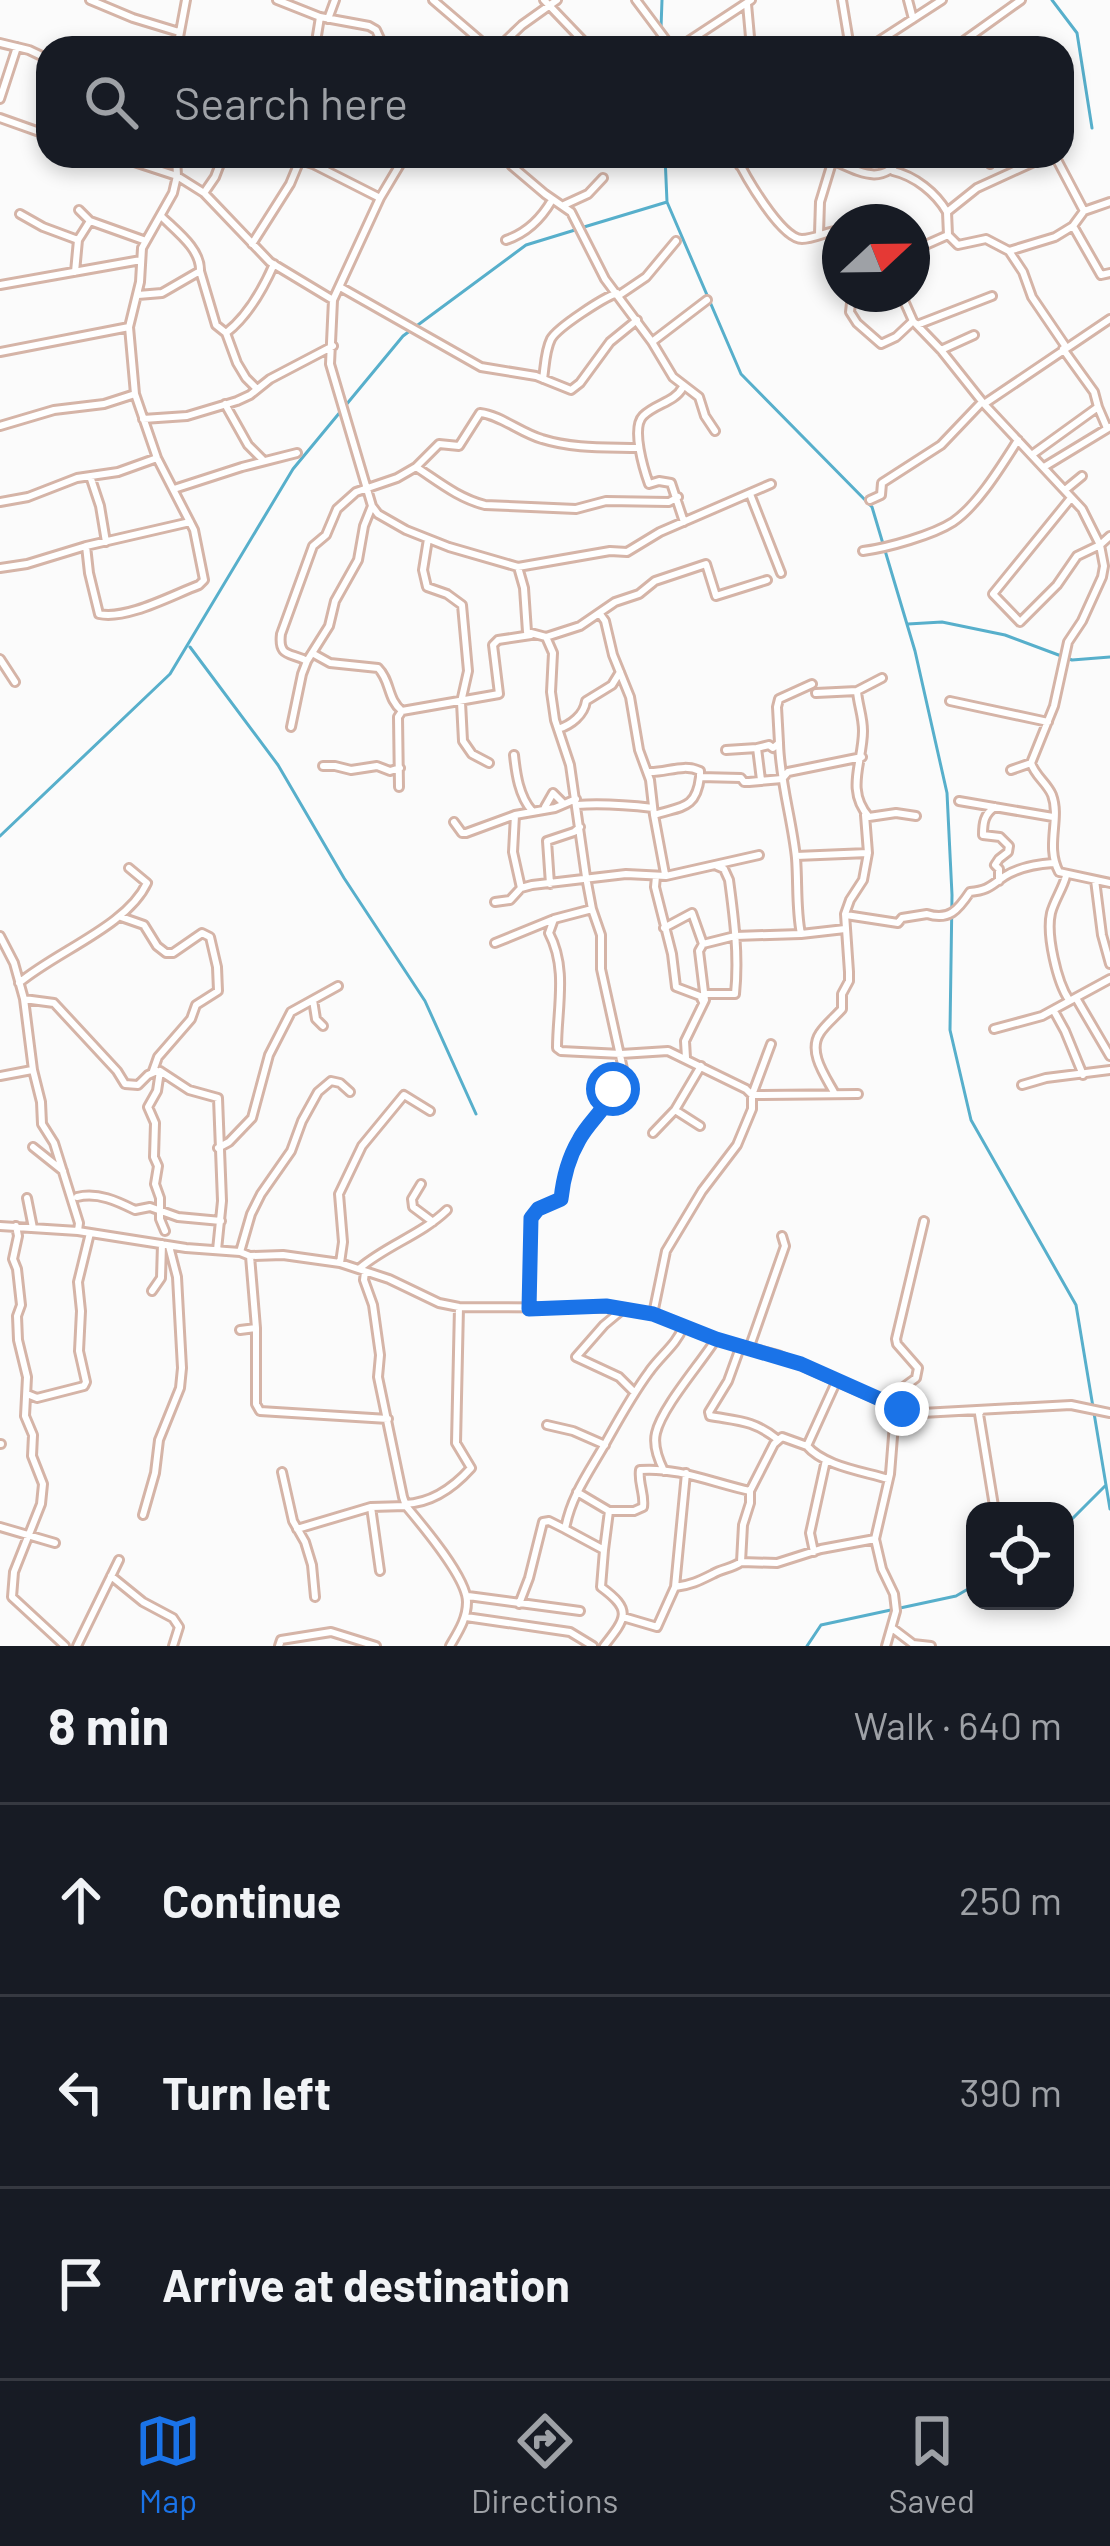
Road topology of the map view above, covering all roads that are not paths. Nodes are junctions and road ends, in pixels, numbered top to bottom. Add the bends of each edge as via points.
1 (90, 0) edge
2 (185, 0) edge
3 (277, 0) edge
4 (335, 0) edge
5 (433, 0) edge
6 (636, 0) edge
7 (842, 0) edge
8 (908, 0) edge
9 (942, 0) edge
10 (1021, 0) edge
11 (749, 1) edge
12 (550, 2) edge
13 (324, 18) junction
14 (913, 19) junction
15 (179, 32) junction
16 (179, 36) edge
17 (319, 36) edge
18 (379, 36) edge
19 (478, 36) edge
20 (508, 36) edge
21 (579, 36) edge
22 (665, 36) edge
23 (694, 36) edge
24 (750, 36) edge
25 (848, 36) edge
26 (887, 36) edge
27 (971, 36) edge
28 (0, 43) edge
29 (17, 47) junction
30 (36, 54) edge
31 (0, 99) edge
32 (0, 118) edge
33 (36, 131) edge
34 (153, 168) edge
35 (177, 168) edge
36 (218, 168) edge
37 (297, 168) edge
38 (317, 168) edge
39 (398, 168) edge
40 (520, 168) edge
41 (741, 168) edge
42 (830, 168) edge
43 (853, 168) edge
44 (895, 168) edge
45 (1023, 168) edge
46 (1058, 168) edge
47 (893, 171) junction
48 (177, 176) junction
49 (603, 178) dead end
50 (204, 193) junction
51 (380, 198) junction
52 (552, 200) junction
53 (1110, 202) edge
54 (564, 206) junction
55 (79, 210) dead end
56 (1084, 211) junction
57 (947, 212) junction
58 (20, 214) dead end
59 (161, 216) junction
60 (90, 221) junction
61 (1073, 226) junction
62 (822, 233) edge
63 (819, 234) junction
64 (948, 235) junction
65 (78, 240) junction
66 (506, 240) dead end
67 (146, 241) junction
68 (676, 241) dead end
69 (930, 243) edge
70 (252, 244) junction
71 (1009, 250) junction
72 (141, 260) junction
73 (274, 264) junction
74 (200, 271) junction
75 (74, 272) junction
76 (1110, 272) edge
77 (0, 285) edge
78 (340, 286) junction
79 (617, 294) junction
80 (138, 295) junction
81 (992, 296) dead end
82 (333, 300) junction
83 (707, 301) dead end
84 (850, 312) edge
85 (910, 312) edge
86 (1110, 319) edge
87 (637, 320) junction
88 (915, 323) junction
89 (130, 327) junction
90 (226, 333) junction
91 (974, 335) dead end
92 (652, 342) junction
93 (333, 346) junction
94 (1065, 348) junction
95 (941, 350) junction
96 (0, 352) edge
97 (543, 379) junction
98 (683, 387) junction
99 (257, 389) junction
100 (135, 394) junction
101 (983, 403) junction
102 (225, 404) junction
103 (1098, 407) junction
104 (143, 418) junction
105 (0, 425) edge
106 (1108, 428) edge
107 (715, 430) dead end
108 (1018, 440) junction
109 (639, 448) junction
110 (297, 453) dead end
111 (1033, 454) junction
112 (158, 458) junction
113 (263, 460) junction
114 (416, 467) junction
115 (1044, 467) junction
116 (90, 476) junction
117 (1082, 476) dead end
118 (771, 484) dead end
119 (174, 489) junction
120 (367, 490) junction
121 (1065, 490) junction
122 (750, 494) junction
123 (678, 497) junction
124 (1071, 498) junction
125 (870, 500) dead end
126 (0, 502) edge
127 (372, 506) junction
128 (190, 522) junction
129 (684, 522) junction
130 (1110, 536) edge
131 (428, 539) junction
132 (106, 542) junction
133 (1100, 545) junction
134 (86, 546) junction
135 (1110, 550) edge
136 (862, 551) dead end
137 (518, 567) junction
138 (0, 568) edge
139 (781, 573) dead end
140 (767, 580) dead end
141 (600, 614) junction
142 (532, 634) junction
143 (546, 637) junction
144 (312, 653) junction
145 (0, 659) edge
146 (307, 661) junction
147 (620, 672) junction
148 (882, 679) dead end
149 (15, 682) dead end
150 (856, 691) junction
151 (950, 700) dead end
152 (461, 702) junction
153 (402, 711) junction
154 (1048, 722) junction
155 (291, 727) dead end
156 (558, 729) junction
157 (779, 743) junction
158 (757, 748) junction
159 (726, 750) dead end
160 (514, 755) dead end
161 (862, 757) junction
162 (489, 763) dead end
163 (1031, 763) junction
164 (322, 766) dead end
165 (400, 768) junction
166 (1011, 770) dead end
167 (648, 772) junction
168 (700, 777) junction
169 (782, 779) junction
170 (761, 780) junction
171 (399, 787) dead end
172 (958, 801) dead end
173 (577, 802) junction
174 (563, 803) junction
175 (545, 807) junction
176 (995, 807) junction
177 (532, 811) junction
178 (654, 812) junction
179 (865, 814) junction
180 (515, 815) junction
181 (916, 816) dead end
182 (1053, 817) junction
183 (454, 822) dead end
184 (580, 827) junction
185 (868, 854) junction
186 (759, 855) dead end
187 (796, 856) junction
188 (1054, 862) junction
189 (714, 865) junction
190 (129, 868) dead end
191 (656, 876) junction
192 (666, 876) junction
193 (1066, 876) junction
194 (586, 878) junction
195 (1096, 880) junction
196 (999, 881) junction
197 (1110, 883) edge
198 (550, 884) junction
199 (521, 888) junction
200 (495, 902) dead end
201 (592, 909) junction
202 (846, 915) junction
203 (121, 917) junction
204 (554, 919) junction
205 (664, 928) junction
206 (845, 929) junction
207 (801, 934) junction
208 (0, 936) edge
209 (735, 936) junction
210 (495, 943) dead end
211 (703, 944) junction
212 (1110, 964) edge
213 (1110, 979) edge
214 (19, 982) junction
215 (338, 986) dead end
216 (704, 998) junction
217 (24, 999) junction
218 (1072, 999) junction
219 (314, 1000) junction
220 (1054, 1011) junction
221 (323, 1026) dead end
222 (994, 1029) dead end
223 (771, 1044) dead end
224 (621, 1054) junction
225 (1110, 1056) edge
226 (686, 1058) junction
227 (701, 1066) junction
228 (33, 1070) junction
229 (1110, 1070) edge
230 (157, 1072) junction
231 (1083, 1075) junction
232 (0, 1076) edge
233 (1022, 1085) dead end
234 (350, 1092) dead end
235 (835, 1094) junction
236 (858, 1094) dead end
237 (752, 1095) junction
238 (675, 1110) junction
239 (430, 1111) dead end
240 (700, 1126) dead end
241 (653, 1133) dead end
242 (33, 1147) dead end
243 (218, 1148) junction
244 (64, 1172) junction
245 (421, 1184) dead end
246 (77, 1196) dead end
247 (26, 1198) dead end
248 (160, 1209) junction
249 (447, 1210) dead end
250 (178, 1216) junction
251 (221, 1221) junction
252 (924, 1221) dead end
253 (434, 1223) junction
254 (0, 1226) edge
255 (16, 1226) junction
256 (33, 1228) junction
257 (78, 1231) junction
258 (164, 1231) junction
259 (90, 1233) junction
260 (782, 1236) dead end
261 (165, 1245) junction
262 (217, 1250) junction
263 (240, 1252) junction
264 (250, 1256) junction
265 (340, 1263) junction
266 (363, 1270) junction
267 (152, 1291) dead end
268 (459, 1307) junction
269 (625, 1308) junction
270 (529, 1309) junction
271 (653, 1314) junction
272 (683, 1327) junction
273 (256, 1328) junction
274 (240, 1330) dead end
275 (716, 1339) junction
276 (745, 1347) junction
277 (837, 1380) junction
278 (634, 1392) junction
279 (27, 1394) junction
280 (888, 1404) junction
281 (902, 1409) junction
282 (981, 1411) junction
283 (1110, 1413) edge
284 (388, 1420) junction
285 (547, 1425) dead end
286 (778, 1439) junction
287 (605, 1445) junction
288 (807, 1446) junction
289 (826, 1460) junction
290 (282, 1472) dead end
291 (664, 1472) junction
292 (686, 1474) junction
293 (888, 1479) junction
294 (750, 1491) junction
295 (577, 1492) junction
296 (993, 1502) edge
297 (405, 1505) junction
298 (371, 1507) junction
299 (609, 1511) junction
300 (142, 1515) dead end
301 (0, 1527) edge
302 (297, 1529) junction
303 (565, 1529) junction
304 (27, 1535) junction
305 (874, 1539) junction
306 (55, 1544) dead end
307 (604, 1550) junction
308 (814, 1552) junction
309 (119, 1560) dead end
310 (741, 1562) junction
311 (380, 1571) dead end
312 (111, 1576) junction
313 (675, 1587) junction
314 (468, 1596) junction
315 (315, 1597) dead end
316 (519, 1604) junction
317 (580, 1611) dead end
318 (466, 1617) junction
319 (623, 1617) junction
320 (892, 1628) junction
321 (452, 1645) edge
322 (65, 1646) edge
323 (77, 1646) edge
324 (173, 1646) edge
325 (279, 1646) edge
326 (376, 1646) edge
327 (593, 1646) edge
328 (604, 1646) edge
329 (886, 1646) edge
330 (931, 1646) edge

1 - 15 street
2 - 15 street
3 - 13 street
4 - 13 street
5 - 19 street
6 - 22 street
7 - 25 street
8 - 14 street
9 - 14 street
10 - 27 street
11 - 23 street
11 - 24 street
12 - 20 street
12 - 21 street
13 - 17 street
13 - 18 street via 369,26
14 - 26 street
15 - 16 street
28 - 29 street
29 - 30 street
29 - 31 street
32 - 33 street
34 - 48 street
35 - 48 street
36 - 50 street
37 - 70 street
38 - 51 street
39 - 51 street
40 - 52 street
41 - 63 street via 790,235
42 - 63 street
43 - 47 street
44 - 47 street
45 - 57 street
46 - 56 street
47 - 57 street via 919,183
48 - 50 street
48 - 59 street
49 - 54 street
50 - 70 street
51 - 78 street
52 - 54 street
52 - 66 street via 537,221
53 - 56 street
54 - 79 street
55 - 60 street
56 - 61 street
57 - 64 street
58 - 65 street
59 - 67 street
59 - 74 street via 200,258
60 - 65 street
60 - 67 street
61 - 71 street
61 - 76 street via 1101,275
62 - 63 street
64 - 69 street
64 - 71 street via 958,244 986,239
65 - 75 street
67 - 72 street
68 - 79 street via 646,277
70 - 73 street
71 - 94 street
72 - 75 street
72 - 80 street
73 - 82 street
73 - 90 street
74 - 80 street
74 - 90 street via 215,325
75 - 77 street
78 - 82 street
78 - 97 street via 481,367
79 - 87 street
79 - 97 street via 554,335
80 - 89 street
81 - 88 street
82 - 93 street
83 - 92 street
84 - 88 street via 881,344
85 - 88 street
86 - 94 street
87 - 92 street
87 - 97 street via 575,388
88 - 95 street
89 - 96 street
89 - 100 street
90 - 99 street
91 - 95 street
92 - 98 street
93 - 99 street
93 - 120 street via 331,364
94 - 101 street
94 - 103 street
95 - 101 street
98 - 107 street via 699,397
98 - 109 street via 639,420
99 - 102 street
100 - 104 street
100 - 105 street
101 - 108 street
101 - 125 street
102 - 104 street
102 - 113 street
103 - 106 street
103 - 111 street
104 - 112 street
106 - 115 street
108 - 111 street
108 - 136 street via 956,520
109 - 114 street via 568,447 480,413 459,446 439,444
109 - 123 street via 650,484 671,483
110 - 113 street
111 - 115 street
112 - 116 street
112 - 119 street
113 - 119 street
114 - 120 street
114 - 123 street via 485,505 576,509
115 - 121 street
116 - 126 street
116 - 132 street
117 - 121 street
118 - 122 street
119 - 128 street
120 - 127 street
120 - 146 street via 337,509 292,597 280,644
121 - 124 street
122 - 129 street
122 - 139 street
123 - 129 street
124 - 133 street
124 - 133 street via 993,594 1020,622 1077,556
127 - 131 street
127 - 144 street via 358,560
128 - 132 street
128 - 134 street via 202,584 112,616 97,609
129 - 137 street via 627,552
130 - 133 street
131 - 137 street
131 - 152 street via 427,587 462,605 468,670
132 - 134 street
133 - 135 street
133 - 154 street via 1102,577 1067,642
134 - 138 street
137 - 142 street
140 - 141 street via 716,596 706,564 655,581
141 - 143 street
141 - 147 street
142 - 143 street
142 - 152 street via 493,645 499,694
143 - 156 street
144 - 146 street
144 - 153 street via 378,668
145 - 149 street
146 - 155 street
147 - 156 street via 572,725
147 - 167 street
148 - 150 street
150 - 157 street via 814,689 779,699
150 - 161 street
151 - 154 street
152 - 153 street
152 - 162 street via 463,741
153 - 165 street
154 - 163 street
156 - 173 street
157 - 158 street
157 - 169 street
158 - 159 street
158 - 170 street
160 - 177 street
161 - 169 street
161 - 179 street via 855,781
163 - 166 street
163 - 182 street via 1054,800
164 - 165 street
165 - 171 street
167 - 168 street via 690,767
167 - 178 street
168 - 170 street
168 - 178 street via 692,802
169 - 170 street
169 - 187 street
172 - 176 street
173 - 174 street
173 - 178 street
173 - 184 street
174 - 175 street
174 - 175 street via 553,794
175 - 177 street
176 - 182 street
176 - 196 street via 982,824 983,835 1009,846 995,865
177 - 180 street
178 - 192 street
179 - 181 street
179 - 185 street
180 - 183 street via 461,833
180 - 199 street
182 - 188 street
184 - 194 street
184 - 198 street via 547,841
185 - 187 street
185 - 202 street
186 - 189 street
187 - 207 street
188 - 193 street
188 - 196 street
189 - 192 street
189 - 209 street via 729,880
190 - 203 street via 147,883
191 - 192 street
191 - 194 street
191 - 205 street
193 - 195 street
193 - 218 street via 1051,916 1062,990
194 - 198 street
194 - 201 street
195 - 197 street
195 - 212 street
196 - 202 street via 970,892 949,916 898,923
198 - 199 street
199 - 200 street
201 - 204 street
201 - 224 street
202 - 206 street
203 - 214 street
203 - 230 street via 143,925 166,953 202,933 210,937 217,967 218,991 196,1005 158,1057
204 - 210 street
204 - 224 street via 557,1048
205 - 211 street via 692,913
205 - 216 street via 676,987
206 - 207 street
206 - 235 street via 842,1009 816,1043
207 - 209 street
208 - 214 street
209 - 211 street
209 - 216 street via 735,994
211 - 216 street
213 - 218 street
214 - 217 street
215 - 219 street
216 - 226 street
217 - 228 street
217 - 230 street via 54,1003 125,1084
218 - 220 street
218 - 225 street
219 - 221 street
219 - 243 street via 291,1012 268,1055 252,1118
220 - 222 street
220 - 231 street
223 - 237 street
224 - 226 street via 660,1050
224 - 270 street via 609,1100 575,1145 561,1199 531,1218
226 - 227 street
227 - 237 street
227 - 238 street
228 - 232 street
228 - 244 street via 42,1124
229 - 231 street
230 - 243 street via 218,1098
230 - 248 street via 148,1107
231 - 233 street
234 - 263 street via 331,1081 318,1091 251,1214
235 - 236 street
235 - 237 street
237 - 271 street via 737,1145 665,1252
238 - 240 street
238 - 241 street
239 - 265 street via 404,1094 362,1146 339,1194
242 - 244 street
243 - 251 street
244 - 257 street
245 - 253 street via 413,1207
246 - 248 street
247 - 256 street
248 - 250 street
248 - 258 street
249 - 253 street
250 - 251 street
250 - 258 street
251 - 262 street
252 - 280 street via 896,1339 918,1368
253 - 266 street
254 - 255 street
255 - 256 street
255 - 279 street
256 - 257 street
257 - 259 street
258 - 261 street
259 - 261 street
259 - 279 street via 78,1282 86,1382
260 - 276 street via 785,1246
261 - 262 street
261 - 267 street
261 - 300 street via 177,1277 182,1368
262 - 263 street
263 - 264 street
264 - 265 street
264 - 273 street
265 - 266 street
266 - 268 street
266 - 284 street
268 - 270 street
268 - 297 street via 457,1443 471,1468 432,1498
269 - 270 street
269 - 271 street
269 - 278 street via 576,1358
271 - 272 street
272 - 275 street
272 - 278 street
273 - 274 street
273 - 284 street via 260,1411
275 - 276 street
275 - 291 street via 656,1430
276 - 277 street
276 - 286 street via 710,1416 754,1423
277 - 280 street
277 - 288 street
278 - 287 street
279 - 304 street via 43,1484
280 - 281 street
281 - 282 street
281 - 293 street
282 - 283 street via 1071,1405
282 - 296 street
284 - 297 street
285 - 287 street
286 - 288 street
286 - 294 street
287 - 295 street
288 - 289 street
289 - 293 street
289 - 308 street via 810,1533
290 - 302 street
291 - 292 street
291 - 299 street via 640,1471 643,1507
292 - 294 street
292 - 313 street
293 - 305 street
294 - 310 street
295 - 299 street
295 - 303 street
297 - 298 street
297 - 314 street
298 - 302 street
298 - 311 street
299 - 307 street
301 - 304 street
302 - 315 street
303 - 307 street
303 - 316 street via 543,1522
304 - 306 street
304 - 322 street via 13,1597
305 - 308 street
305 - 320 street via 894,1594
307 - 319 street via 601,1586 619,1600
308 - 310 street
309 - 312 street
310 - 313 street
312 - 323 street
312 - 324 street via 173,1618
313 - 319 street via 656,1627
314 - 316 street
314 - 318 street
316 - 317 street
318 - 321 street
318 - 327 street via 570,1632
319 - 328 street
320 - 329 street
320 - 330 street
325 - 326 street via 331,1632

